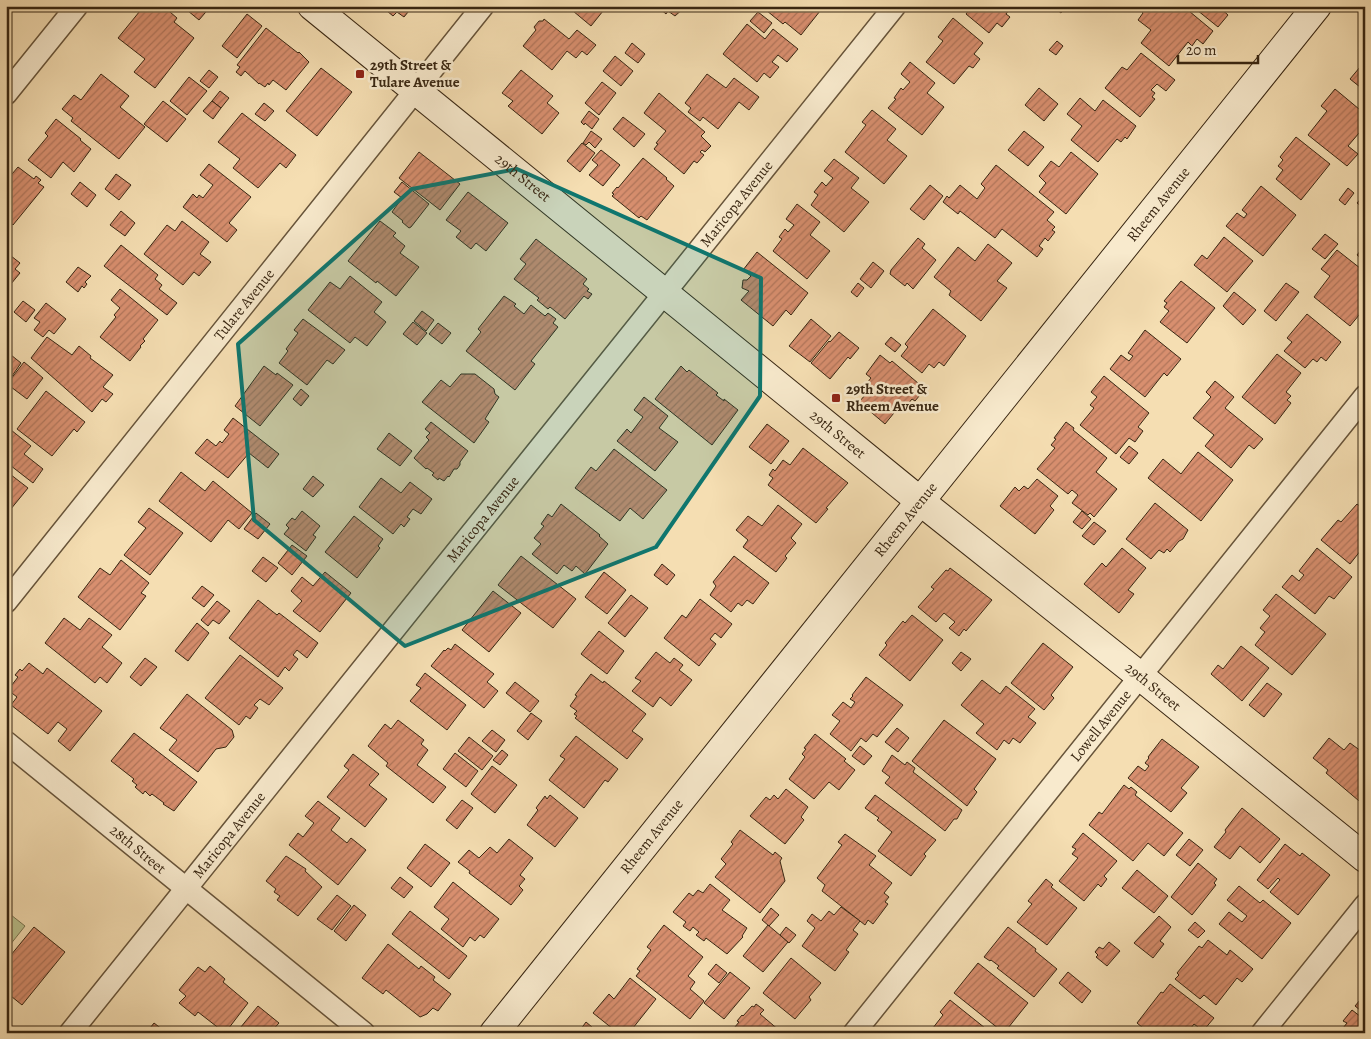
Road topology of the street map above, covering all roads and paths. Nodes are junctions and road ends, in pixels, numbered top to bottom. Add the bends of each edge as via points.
1 (77, 6) edge
2 (312, 6) edge
3 (483, 6) edge
4 (895, 6) edge
5 (1317, 6) edge
6 (415, 90) junction
7 (6, 94) edge
8 (664, 292) junction
9 (1365, 396) edge
10 (920, 501) junction
11 (6, 602) edge
12 (1140, 676) junction
13 (6, 742) edge
14 (1365, 858) edge
15 (186, 889) junction
16 (1365, 905) edge
17 (70, 1033) edge
18 (364, 1033) edge
19 (494, 1033) edge
20 (854, 1033) edge
21 (1262, 1033) edge

1 - 7 street
2 - 6 street, 29th Street
3 - 6 street, Tulare Avenue
4 - 8 street, Maricopa Avenue
5 - 10 street, Rheem Avenue
6 - 8 street, 29th Street
6 - 11 street, Tulare Avenue
8 - 10 street, 29th Street
8 - 15 street, Maricopa Avenue
9 - 12 street, Lowell Avenue
10 - 12 street, 29th Street
10 - 19 street, Rheem Avenue
12 - 14 street, 29th Street
12 - 20 street, Lowell Avenue
13 - 15 street, 28th Street
15 - 17 street, Maricopa Avenue
15 - 18 street, 28th Street
16 - 21 street

